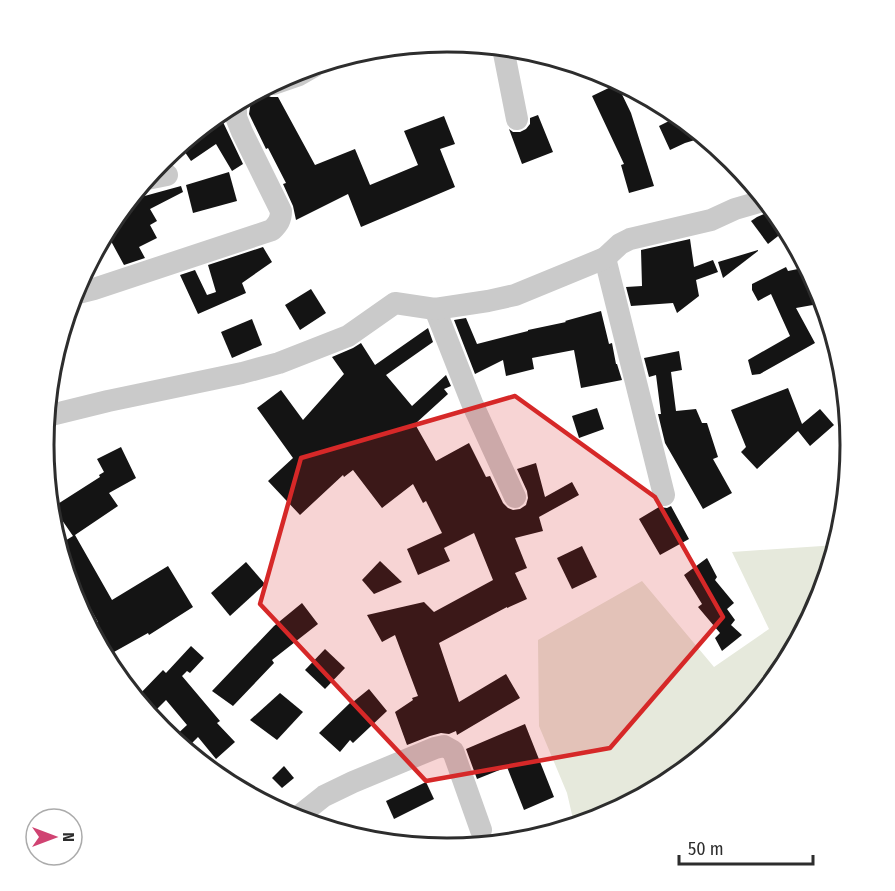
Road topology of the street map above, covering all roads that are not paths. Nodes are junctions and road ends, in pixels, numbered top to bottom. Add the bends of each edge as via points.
1 (505, 57) edge
2 (236, 115) edge
3 (517, 119) dead end
4 (756, 203) edge
5 (605, 258) junction
6 (86, 292) edge
7 (435, 309) junction
8 (56, 414) edge
9 (664, 495) dead end
10 (514, 497) dead end
11 (304, 812) edge
12 (481, 830) dead end

1 - 3 street
2 - 6 street via 281,212 279,223 272,230
4 - 5 street via 711,220 630,239
5 - 7 street via 515,295
5 - 9 street
7 - 8 street via 395,303 348,336 279,363
7 - 10 street
11 - 12 street via 352,782 444,746 453,751

